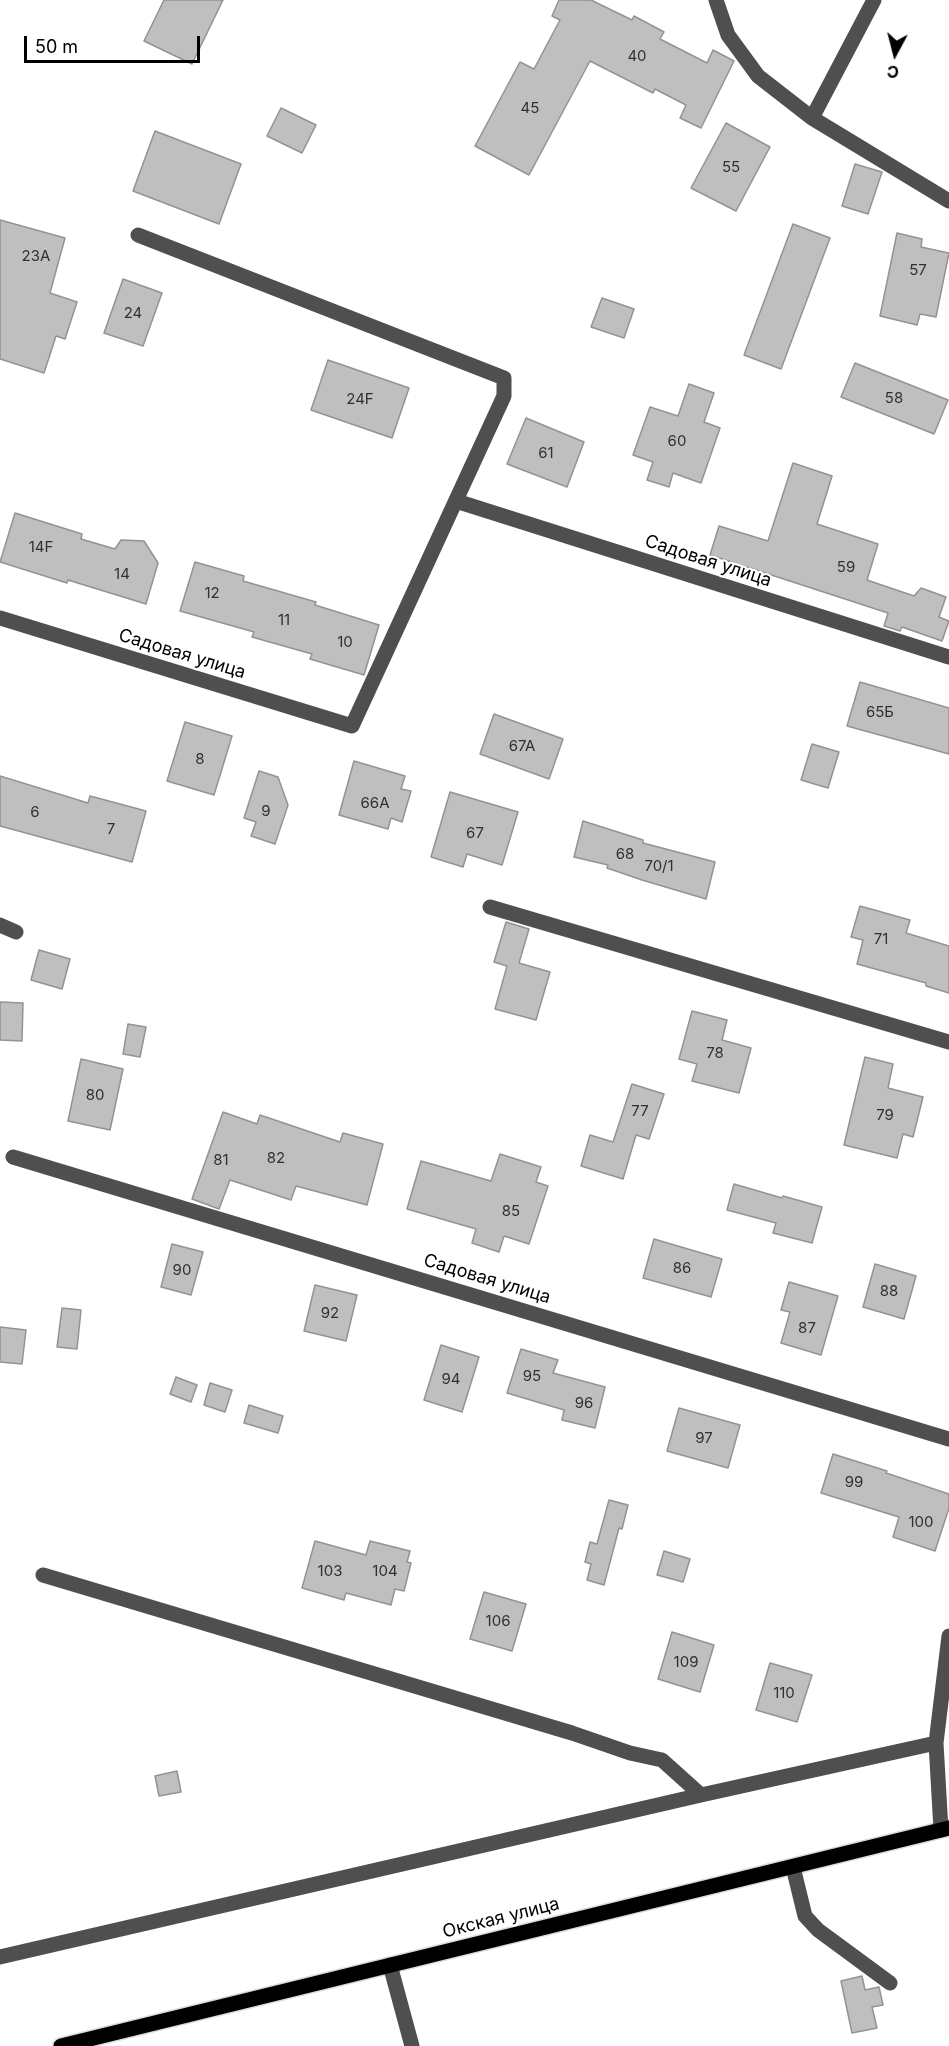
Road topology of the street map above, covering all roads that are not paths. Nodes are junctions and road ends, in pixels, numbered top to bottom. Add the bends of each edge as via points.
1 (716, 0) edge
2 (874, 0) edge
3 (812, 118) junction
4 (949, 201) edge
5 (138, 235) dead end
6 (456, 501) junction
7 (0, 618) edge
8 (949, 657) edge
9 (490, 907) dead end
10 (0, 925) edge
11 (16, 932) dead end
12 (949, 1042) edge
13 (13, 1157) dead end
14 (949, 1439) edge
15 (44, 1575) dead end
16 (949, 1636) edge
17 (936, 1743) junction
18 (701, 1795) junction
19 (945, 1829) edge
20 (793, 1867) junction
21 (0, 1958) edge
22 (390, 1965) junction
23 (890, 1983) dead end
24 (91, 2043) edge
25 (61, 2046) edge
26 (412, 2046) edge

1 - 3 street via 728,35 758,76
2 - 3 street
3 - 4 street
5 - 6 street via 504,378 504,396
6 - 7 street, Садовая улица via 352,726
6 - 8 street, Садовая улица
9 - 12 street
10 - 11 street
13 - 14 street, Садовая улица
15 - 18 street via 662,1760
16 - 17 street
17 - 18 street
17 - 19 street
18 - 21 street
19 - 20 main road, Окская улица
20 - 22 main road, Окская улица
20 - 23 street via 805,1916
22 - 24 main road, Окская улица
22 - 26 street
24 - 25 main road, Окская улица

